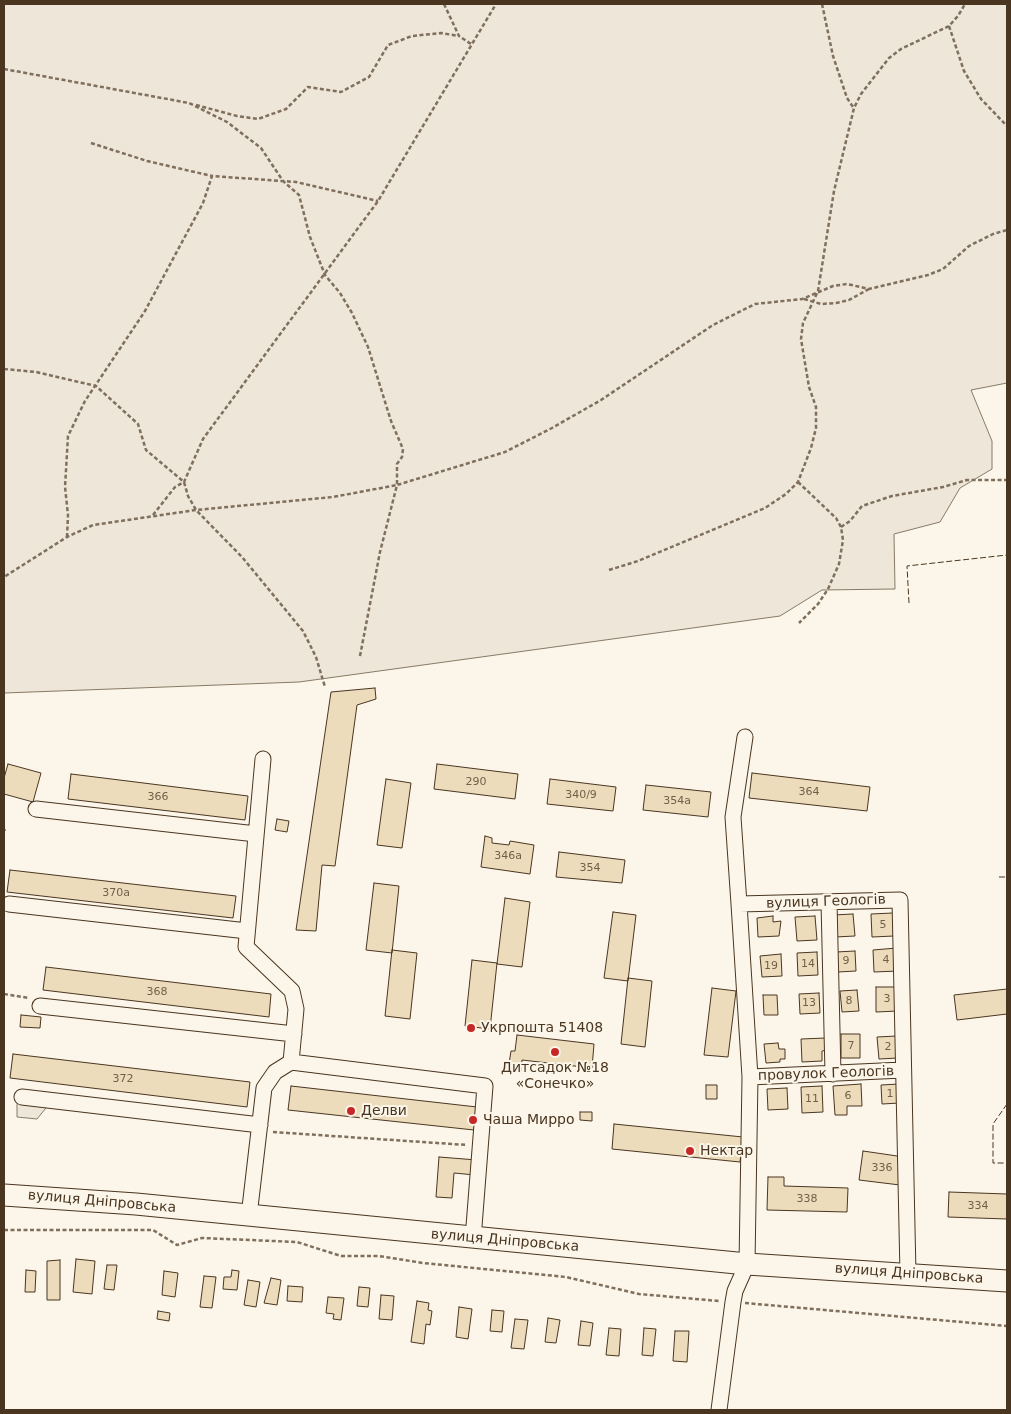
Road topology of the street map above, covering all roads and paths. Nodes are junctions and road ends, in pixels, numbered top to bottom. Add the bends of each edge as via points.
1 (444, 4) edge
2 (496, 4) edge
3 (822, 4) edge
4 (965, 4) edge
5 (950, 26) junction
6 (459, 36) junction
7 (471, 44) junction
8 (4, 69) edge
9 (190, 103) junction
10 (854, 108) junction
11 (1007, 126) edge
12 (91, 143) dead end
13 (212, 176) junction
14 (283, 181) junction
15 (378, 201) junction
16 (1007, 230) edge
17 (324, 276) junction
18 (818, 290) junction
19 (869, 290) junction
20 (802, 299) junction
21 (813, 302) junction
22 (4, 369) edge
23 (96, 386) junction
24 (1007, 480) edge
25 (184, 482) junction
26 (798, 482) junction
27 (397, 485) junction
28 (196, 510) junction
29 (153, 515) junction
30 (841, 527) junction
31 (67, 536) junction
32 (609, 570) dead end
33 (4, 577) edge
34 (799, 623) dead end
35 (360, 656) dead end
36 (325, 687) dead end
37 (745, 737) dead end
38 (263, 758) dead end
39 (36, 809) dead end
40 (256, 834) junction
41 (829, 902) junction
42 (9, 904) dead end
43 (739, 904) junction
44 (247, 931) junction
45 (4, 994) edge
46 (40, 1006) joint
47 (294, 1034) junction
48 (291, 1062) junction
49 (903, 1070) junction
50 (833, 1074) junction
51 (750, 1077) junction
52 (22, 1097) dead end
53 (259, 1128) junction
54 (480, 1146) junction
55 (4, 1195) edge
56 (249, 1216) junction
57 (4, 1230) edge
58 (473, 1239) junction
59 (747, 1264) junction
60 (908, 1274) junction
61 (1007, 1281) edge
62 (733, 1302) junction
63 (1007, 1326) edge
64 (719, 1410) edge

1 - 6 path
2 - 7 path
3 - 10 path via 833,56
4 - 5 path
5 - 10 path via 901,48 889,58 860,94
5 - 11 path via 964,71 980,99
6 - 7 path
6 - 9 path via 441,32 412,36 388,45 369,77 341,92 308,87 286,109 258,119
7 - 15 path
8 - 9 path
9 - 14 path via 227,122 261,148
10 - 18 path via 834,190
12 - 13 path
13 - 14 path
13 - 23 path via 203,203 145,311
14 - 15 path
14 - 17 path via 299,195
15 - 17 path
16 - 19 path via 969,246 943,269 928,276
17 - 25 path via 203,439
17 - 27 path via 352,313 380,380 391,421 403,449
18 - 19 path via 847,284
18 - 20 path
18 - 21 path
19 - 21 path via 836,303
20 - 21 path
20 - 27 path via 754,304 713,325 601,400 505,452
21 - 26 path via 803,323 801,339 816,408 816,428
22 - 23 path via 36,372
23 - 25 path via 138,424 146,450
23 - 31 path via 68,436
24 - 30 path via 967,480 892,496 862,506
25 - 28 path
25 - 29 path via 175,487
26 - 30 path via 830,510
26 - 32 path via 766,508
27 - 28 path via 333,497
27 - 35 path
28 - 29 path
28 - 36 path via 242,557 303,631 316,657
29 - 31 path via 92,525
30 - 34 path via 842,552 834,575 818,604
31 - 33 path
37 - 43 street via 733,817
38 - 40 street
39 - 40 street
40 - 44 street
41 - 43 street, вулиця Геологів
41 - 49 street, вулиця Геологів via 900,900
41 - 50 street
42 - 44 street
43 - 51 street
44 - 47 street via 246,947 292,991 296,1009
45 - 46 path via 28,997
46 - 47 street
47 - 48 street
48 - 53 street via 275,1072 264,1088
48 - 54 street via 485,1086
49 - 50 street, провулок Геологів
49 - 60 street, вулиця Геологів
50 - 51 street, провулок Геологів
51 - 59 street
52 - 53 street
53 - 54 path
53 - 56 street
54 - 58 street
55 - 56 highway, вулиця Дніпровська
56 - 58 highway, вулиця Дніпровська
57 - 62 path via 153,1230 177,1245 202,1238 297,1242 341,1256 379,1256 566,1277 639,1294
58 - 59 highway, вулиця Дніпровська
59 - 60 highway, вулиця Дніпровська
59 - 62 street
60 - 61 highway, вулиця Дніпровська
62 - 63 path
62 - 64 street

